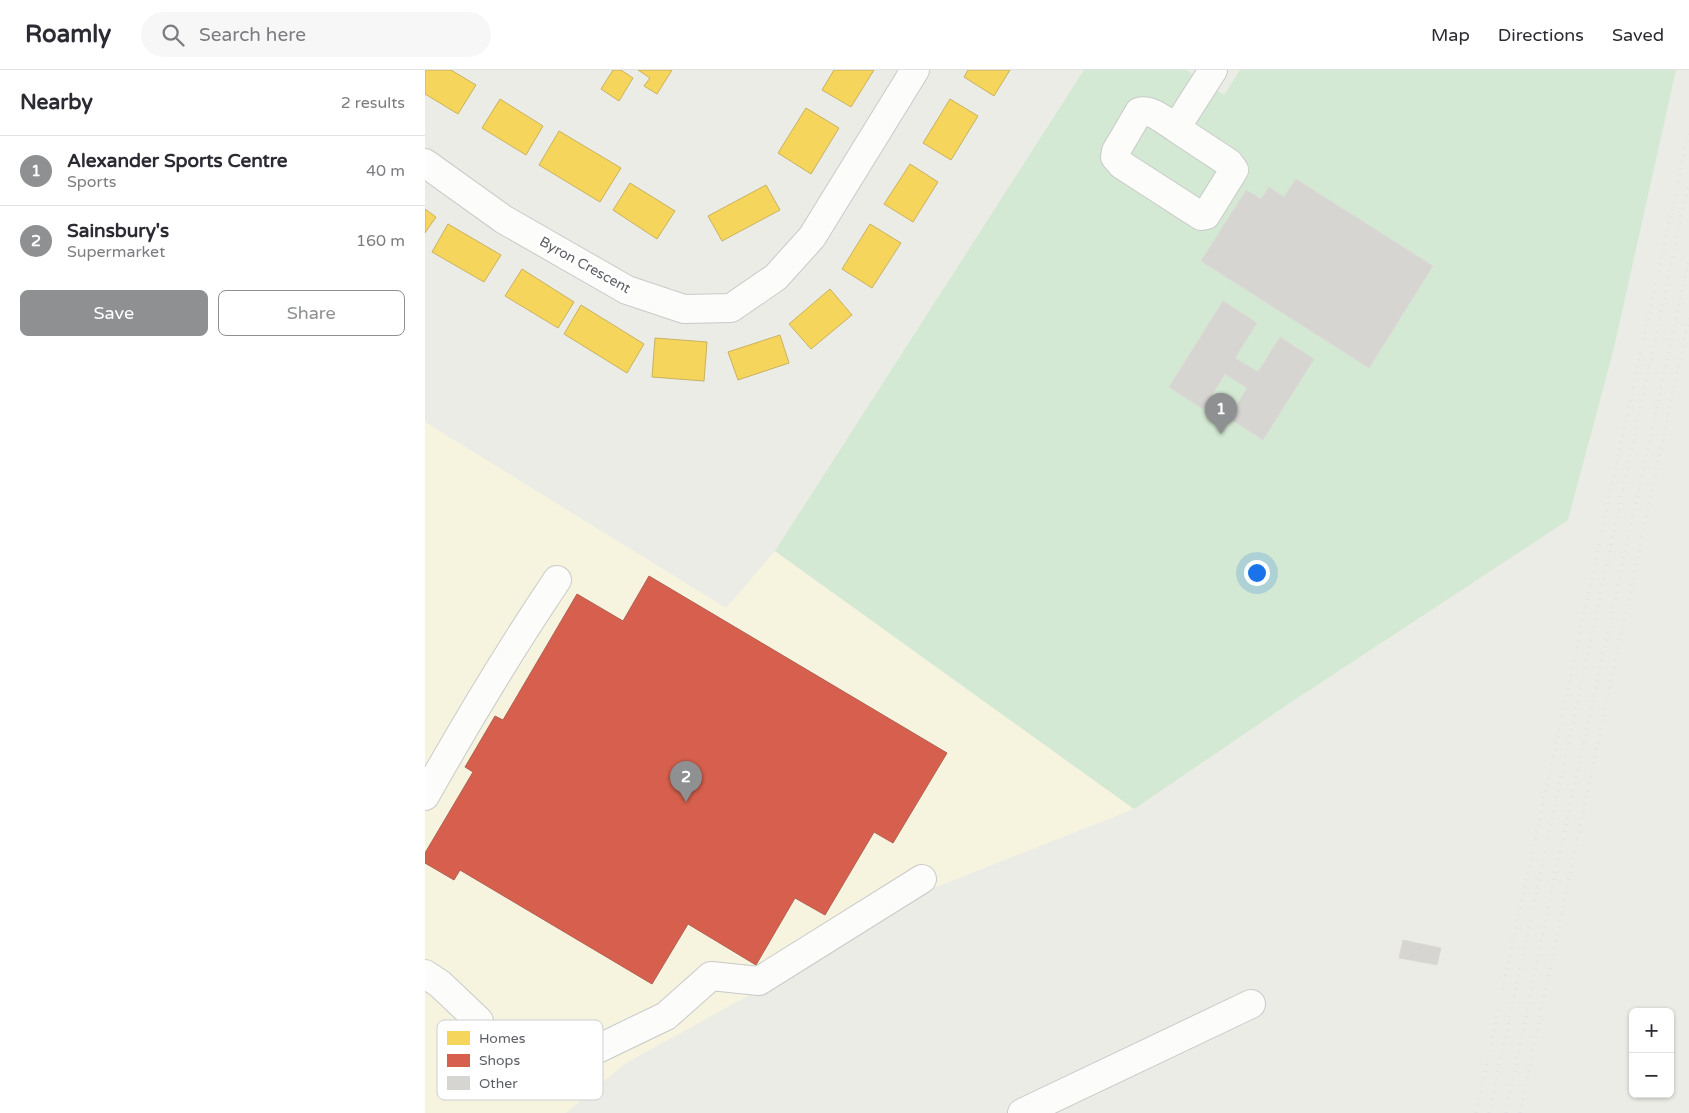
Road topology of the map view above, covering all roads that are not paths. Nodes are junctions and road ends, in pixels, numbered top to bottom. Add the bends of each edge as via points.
1 (915, 70) edge
2 (1213, 70) edge
3 (1176, 128) dead end
4 (425, 163) edge
5 (557, 580) dead end
6 (430, 788) edge
7 (922, 879) dead end
8 (425, 974) edge
9 (1251, 1004) dead end
10 (478, 1020) edge
11 (603, 1046) edge
12 (1022, 1113) edge

1 - 4 street, Byron Crescent via 812,237 776,277 731,308 684,309 627,290 503,219
2 - 3 street
5 - 6 street via 528,622
7 - 11 street via 759,981 711,976 666,1016
8 - 10 street
9 - 12 street

